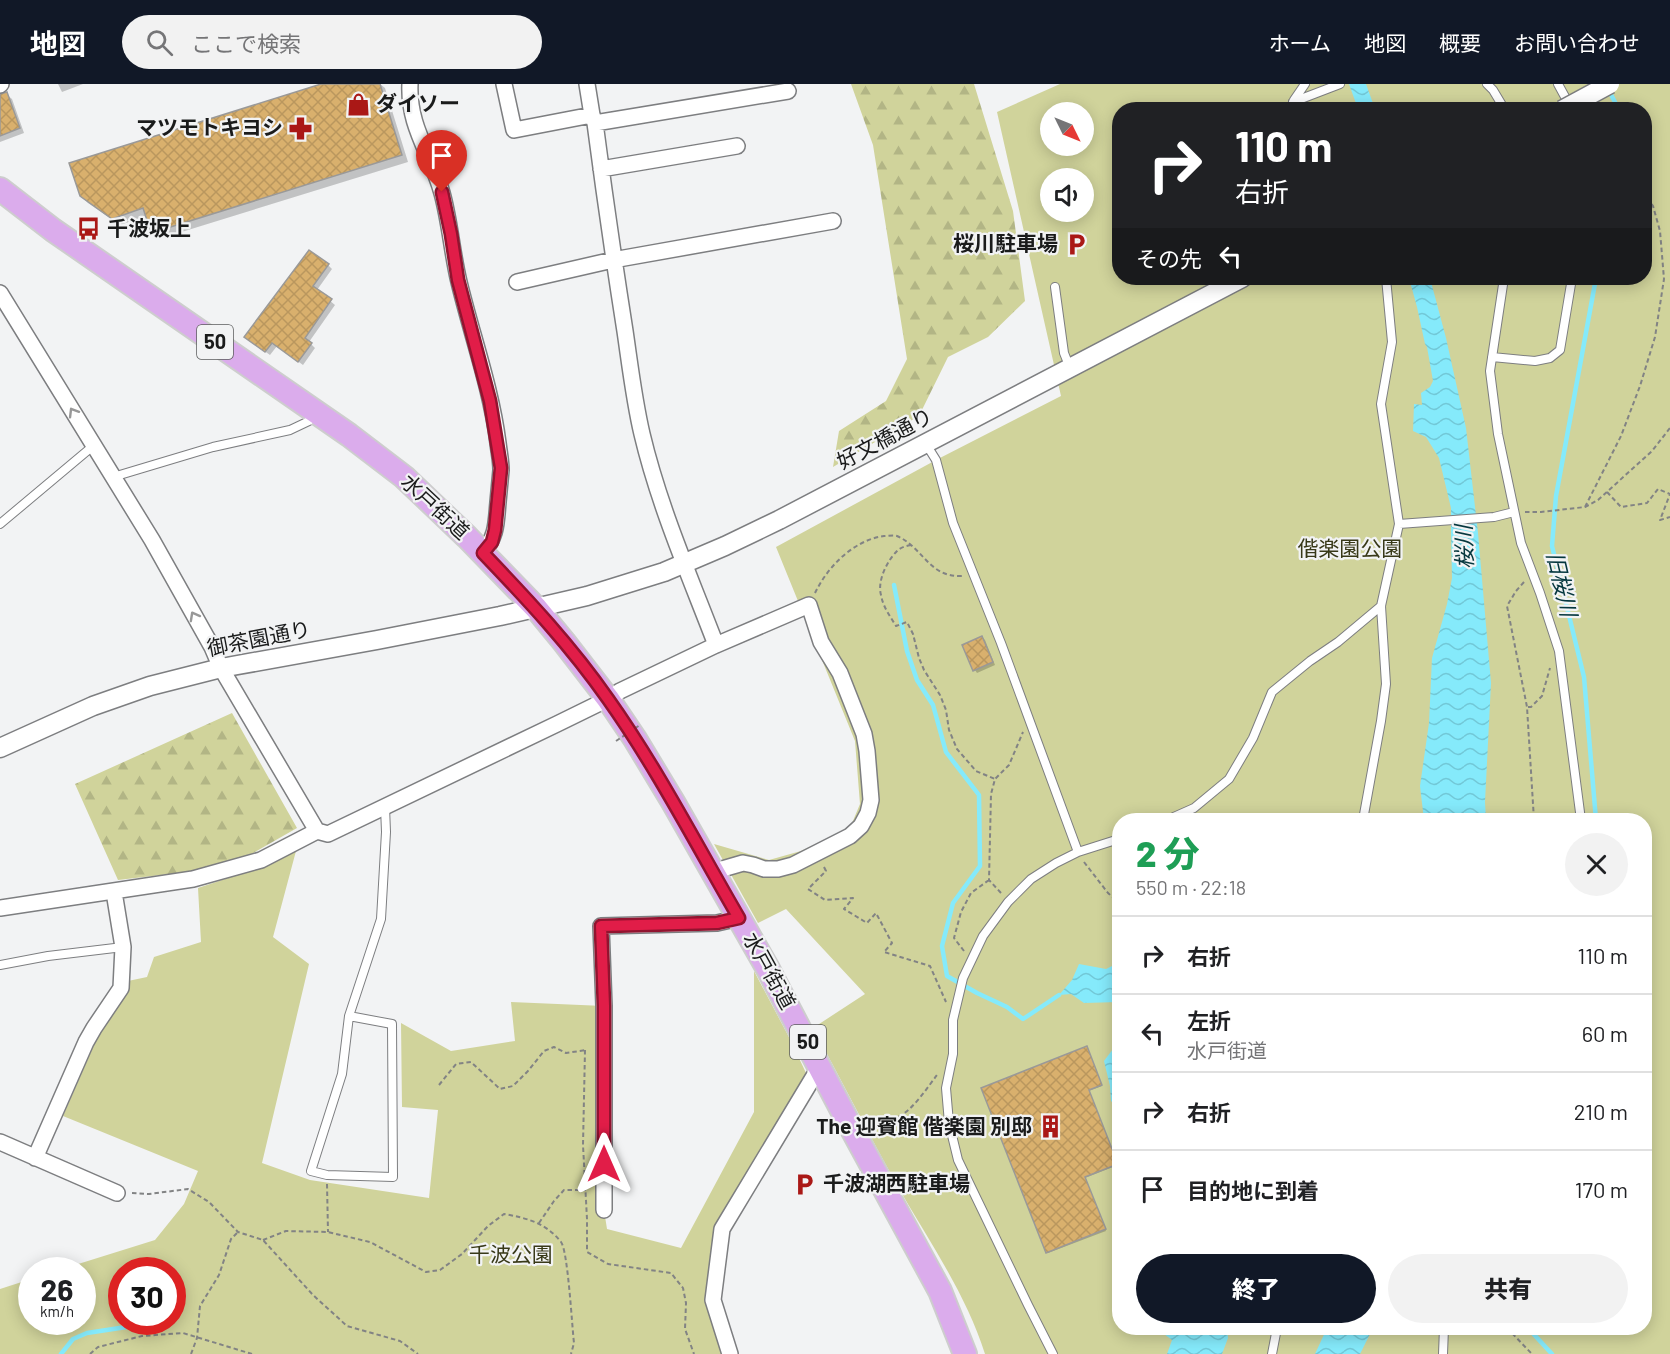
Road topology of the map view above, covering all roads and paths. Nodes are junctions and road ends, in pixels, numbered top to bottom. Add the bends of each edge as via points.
1 (410, 84) edge
2 (504, 84) edge
3 (587, 84) edge
4 (1305, 84) edge
5 (1340, 84) edge
6 (1487, 84) edge
7 (1558, 84) edge
8 (1610, 84) edge
9 (788, 91) dead end
10 (1296, 102) edge
11 (1301, 102) edge
12 (1500, 102) edge
13 (1568, 102) edge
14 (1577, 102) edge
15 (594, 119) junction
16 (737, 146) dead end
17 (601, 169) junction
18 (0, 189) edge
19 (1652, 205) edge
20 (833, 221) dead end
21 (614, 260) junction
22 (517, 282) dead end
23 (1229, 285) edge
24 (1387, 285) edge
25 (1503, 285) edge
26 (1571, 285) edge
27 (1055, 287) dead end
28 (0, 293) edge
29 (1492, 357) junction
30 (1070, 368) junction
31 (312, 409) junction
32 (1670, 428) edge
33 (926, 443) junction
34 (93, 446) junction
35 (113, 477) junction
36 (1607, 492) junction
37 (1585, 507) junction
38 (1514, 512) junction
39 (1670, 517) edge
40 (0, 524) edge
41 (1399, 524) junction
42 (911, 545) junction
43 (483, 553) junction
44 (684, 564) junction
45 (1532, 573) junction
46 (974, 576) junction
47 (809, 605) junction
48 (1381, 606) junction
49 (536, 608) junction
50 (716, 645) junction
51 (1559, 656) junction
52 (221, 668) junction
53 (608, 699) junction
54 (1527, 707) junction
55 (1028, 718) junction
56 (640, 725) dead end
57 (616, 741) dead end
58 (1, 744) edge
59 (995, 779) junction
60 (385, 807) junction
61 (1183, 813) edge
62 (1364, 813) edge
63 (1533, 813) edge
64 (1580, 813) edge
65 (317, 831) junction
66 (1112, 841) edge
67 (1078, 852) junction
68 (819, 853) junction
69 (712, 872) junction
70 (989, 880) junction
71 (114, 892) junction
72 (1112, 897) edge
73 (1008, 902) junction
74 (0, 908) edge
75 (739, 918) junction
76 (123, 947) junction
77 (973, 957) junction
78 (0, 965) edge
79 (350, 1016) junction
80 (953, 1020) junction
81 (604, 1047) junction
82 (953, 1053) junction
83 (820, 1066) junction
84 (439, 1085) dead end
85 (847, 1120) junction
86 (0, 1142) edge
87 (35, 1158) junction
88 (327, 1176) junction
89 (586, 1190) dead end
90 (117, 1193) joint
91 (604, 1210) dead end
92 (539, 1224) junction
93 (238, 1232) junction
94 (328, 1232) junction
95 (263, 1239) junction
96 (1275, 1335) edge
97 (1444, 1335) edge
98 (1514, 1335) edge
99 (197, 1338) junction
100 (90, 1354) edge
101 (190, 1354) edge
102 (252, 1354) edge
103 (418, 1354) edge
104 (572, 1354) edge
105 (730, 1354) edge
106 (966, 1354) edge
107 (1053, 1354) edge
108 (1272, 1354) edge
109 (1443, 1354) edge
110 (1532, 1354) edge

1 - 43 street via 413,120 442,192 458,280 496,430 501,468 495,530
2 - 15 street via 514,130
3 - 15 street
4 - 10 lane
5 - 11 lane
6 - 12 lane
7 - 13 lane
8 - 14 street, bridge
9 - 15 street
15 - 17 street
16 - 17 street
17 - 21 street
18 - 31 main road, 水戸街道 / 50
19 - 37 path via 1664,279 1655,337 1622,436
20 - 21 street
21 - 22 street
21 - 44 street via 643,437
23 - 30 street, 好文橋通り
24 - 41 lane via 1392,342 1381,404
25 - 29 lane
26 - 29 lane via 1560,350 1550,358 1535,361
27 - 30 lane via 1064,353
34 -> 28 street
29 - 38 lane via 1497,434
30 - 33 street, 好文橋通り
31 - 35 lane via 309,421 290,430 213,447
31 - 43 main road, 水戸街道 / 50 via 404,477
32 - 36 path via 1652,451
33 - 44 street, 好文橋通り via 779,520
33 - 46 lane via 936,460 953,523
34 - 35 street
34 - 40 lane
52 -> 35 street
36 - 37 path
36 - 39 path via 1622,507 1647,503 1658,489 1670,494 1660,520
37 - 38 path
38 - 41 lane
38 - 45 lane
41 - 48 lane
42 - 46 path via 938,571 954,577
42 - 47 path via 896,535 876,537 854,547 821,581
42 - 59 path via 899,549 882,578 880,593 887,613 896,626 907,622 924,670 946,710 957,749 976,771
43 - 49 main road, 水戸街道 / 50
44 - 49 street, 好文橋通り via 642,580
44 - 50 street
45 - 51 lane
45 - 54 path via 1507,606
46 - 55 lane
47 - 50 street
47 - 68 street via 821,642 840,673 864,734 871,800 861,826
48 - 61 lane via 1272,692 1253,738 1229,779
48 - 62 lane via 1386,684
49 - 52 street, 御茶園通り
49 - 53 main road, 水戸街道 / 50
50 - 53 street
51 - 54 path via 1549,668 1542,696
51 - 64 lane
52 - 58 street, 御茶園通り via 150,686
52 - 65 street
53 - 60 street
53 - 69 main road, 水戸街道 / 50 via 674,802
54 - 63 path
55 - 59 path via 1009,765
55 - 67 lane
56 - 57 path, bridge
59 - 70 path via 991,794
60 - 65 street via 328,834
60 - 79 lane via 381,919
65 - 71 street via 261,860 193,879
66 - 67 lane
67 - 72 path
67 - 73 lane via 1031,879
68 - 69 street via 778,869 743,863
68 - 80 path via 826,871 808,889 825,900 853,898 844,909 867,923 876,913 892,943 884,952 930,966
69 - 75 main road, 水戸街道 / 50
70 - 73 path
70 - 77 path via 971,893 954,938
71 - 74 street
71 - 76 street
73 - 77 lane
75 - 81 street via 717,923 601,926
75 - 83 main road, 水戸街道 / 50
76 - 78 lane
76 - 87 street via 121,988 86,1042
77 - 80 lane via 963,978
79 - 88 lane via 342,1074 311,1171
79 - 88 lane via 392,1024 393,1178
80 - 82 lane
81 - 84 path via 566,1053 555,1047 544,1051 513,1086 500,1089 471,1062 456,1065
81 - 91 street
82 - 85 path via 914,1104 898,1117
82 - 107 lane via 946,1088 958,1160
83 - 85 main road, 水戸街道 / 50
83 - 105 street via 722,1229 713,1300
85 - 106 main road, 水戸街道 / 50 via 940,1291
86 - 87 street
87 - 90 street
88 - 94 path
89 - 92 path via 564,1190
90 - 93 path via 188,1189 209,1202
92 - 94 path via 504,1214 462,1254 440,1269 426,1272 370,1242
92 - 104 path via 563,1244
93 - 95 path
93 - 99 path via 231,1239 219,1275 200,1306
94 - 95 path via 286,1231
95 - 103 path via 347,1326 400,1341
96 - 108 lane
97 - 109 lane
98 - 110 path
99 - 100 path via 183,1333 142,1336 98,1347
99 - 101 path
99 - 102 path

